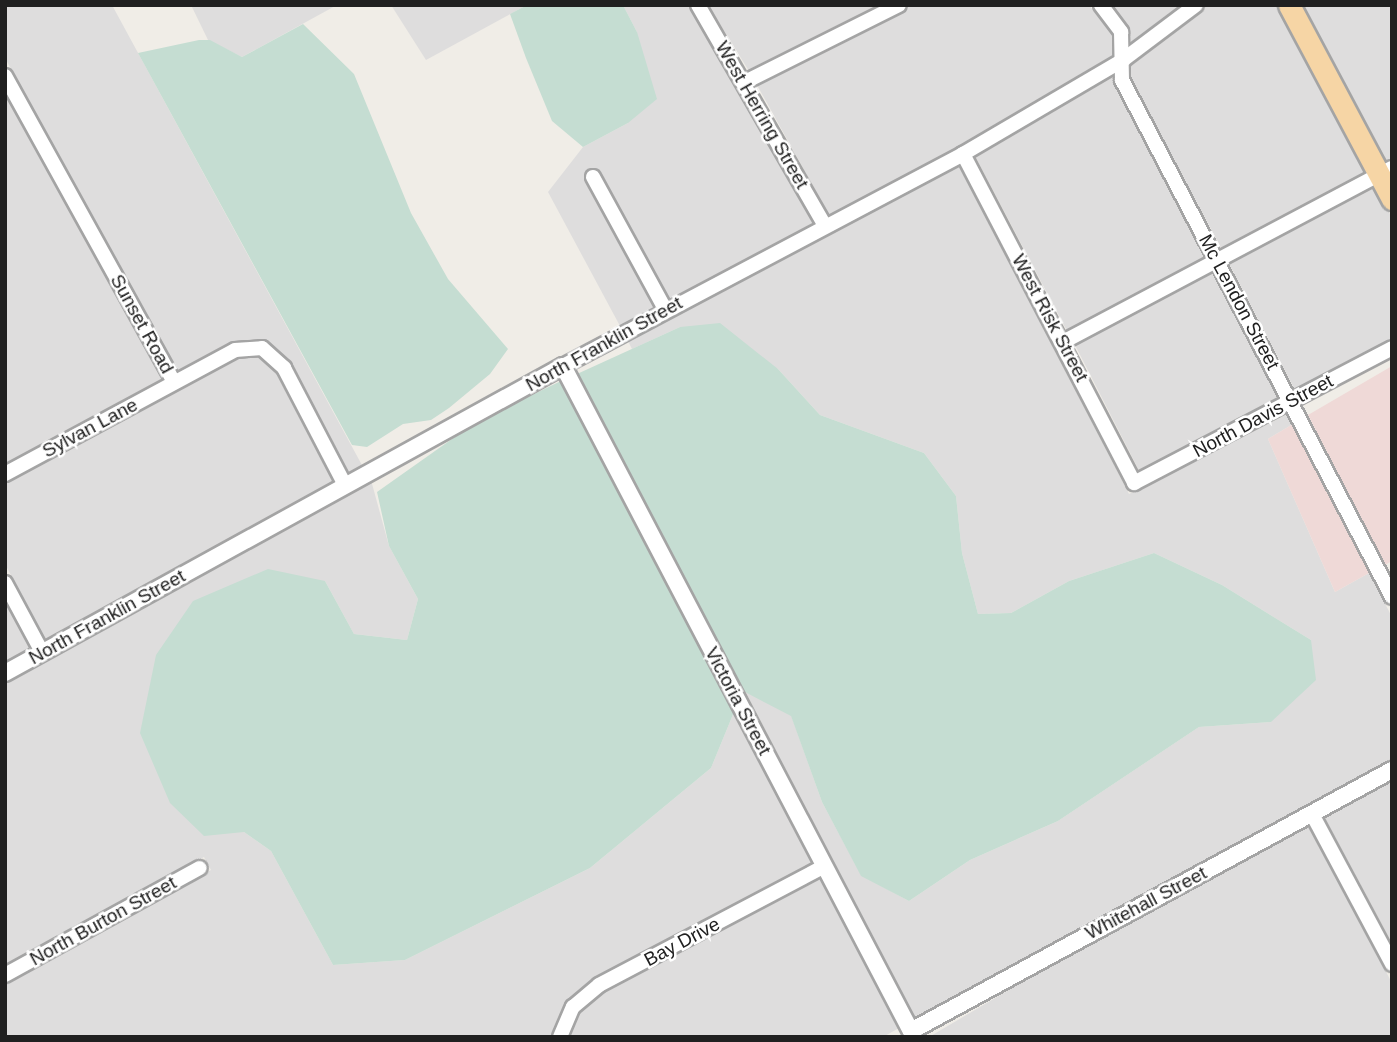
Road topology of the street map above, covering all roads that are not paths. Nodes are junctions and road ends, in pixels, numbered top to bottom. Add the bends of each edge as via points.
1 (698, 5) edge
2 (899, 5) edge
3 (1101, 5) edge
4 (1196, 5) edge
5 (1289, 5) edge
6 (1123, 60) junction
7 (5, 76) edge
8 (745, 82) junction
9 (963, 154) junction
10 (1385, 171) edge
11 (593, 177) dead end
12 (1392, 199) edge
13 (825, 226) junction
14 (1218, 261) junction
15 (665, 309) junction
16 (1063, 342) junction
17 (1392, 348) edge
18 (563, 366) junction
19 (174, 382) junction
20 (1292, 403) junction
21 (5, 474) edge
22 (1134, 483) joint
23 (345, 485) junction
24 (5, 583) edge
25 (1392, 597) edge
26 (43, 652) junction
27 (5, 673) edge
28 (1392, 770) edge
29 (1312, 814) junction
30 (825, 866) junction
31 (200, 867) dead end
32 (1392, 964) edge
33 (5, 975) edge
34 (908, 1035) edge
35 (560, 1037) edge

1 - 8 street, West Herring Street
2 - 8 street
3 - 6 street, Mc Lendon Street via 1121,32
4 - 6 street, North Franklin Street
5 - 10 main road
6 - 9 street, North Franklin Street
6 - 14 street, Mc Lendon Street via 1122,80
7 - 19 street, Sunset Road
8 - 13 street, West Herring Street
9 - 13 street, North Franklin Street
9 - 16 street, West Risk Street
10 - 12 main road
10 - 14 street
11 - 15 street
13 - 15 street, North Franklin Street
14 - 16 street
14 - 20 street, Mc Lendon Street
15 - 18 street, North Franklin Street
16 - 22 street, West Risk Street
17 - 20 street, North Davis Street
18 - 23 street, North Franklin Street
18 - 30 street, Victoria Street
19 - 21 street, Sylvan Lane
19 - 23 street, Sunset Road via 235,350 262,348 284,368
20 - 22 street, North Davis Street
20 - 25 street, Mc Lendon Street
23 - 26 street, North Franklin Street
24 - 26 street
26 - 27 street, North Franklin Street
28 - 29 street, Whitehall Street
29 - 32 street
29 - 34 street, Whitehall Street
30 - 34 street, Victoria Street
30 - 35 street, Bay Drive via 598,985 573,1007
31 - 33 street, North Burton Street

